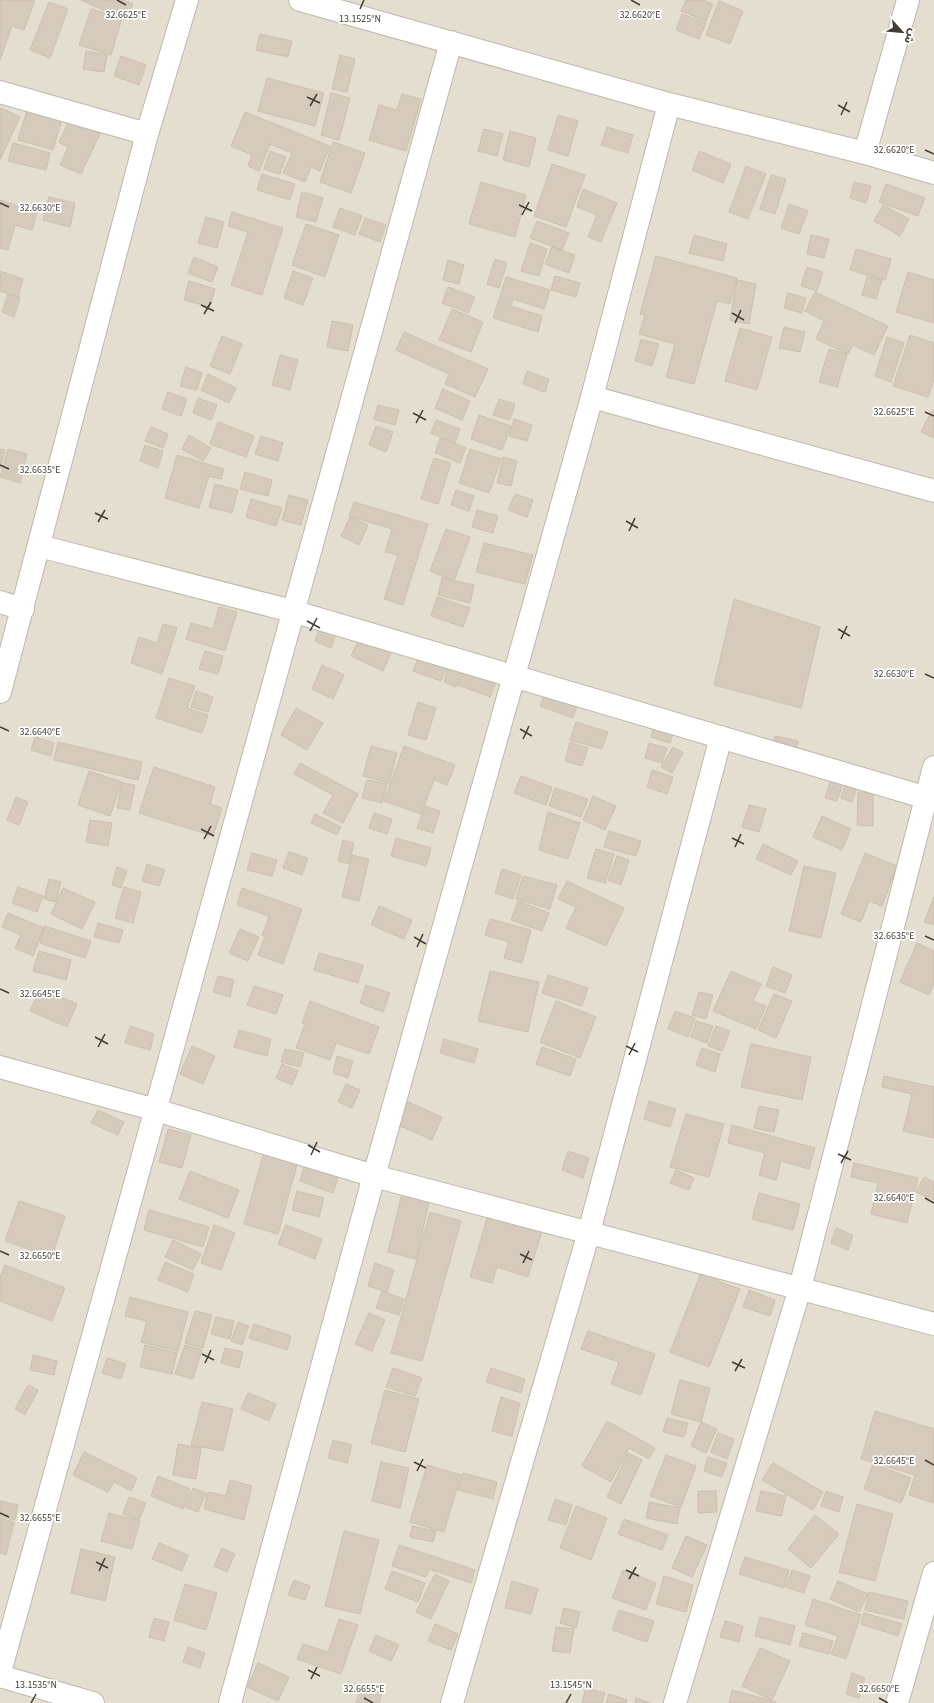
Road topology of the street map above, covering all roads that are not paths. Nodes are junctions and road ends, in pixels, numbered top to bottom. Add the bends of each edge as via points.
1 (186, 0) edge
2 (300, 0) edge
3 (908, 0) edge
4 (451, 42) junction
5 (0, 92) edge
6 (670, 104) junction
7 (146, 134) junction
8 (865, 153) junction
9 (934, 173) edge
10 (592, 397) junction
11 (934, 491) edge
12 (39, 546) junction
13 (0, 602) edge
14 (23, 609) junction
15 (292, 611) junction
16 (514, 676) junction
17 (0, 692) edge
18 (721, 737) junction
19 (934, 767) edge
20 (930, 798) edge
21 (0, 1067) edge
22 (156, 1110) junction
23 (374, 1176) junction
24 (589, 1232) junction
25 (800, 1288) junction
26 (934, 1324) edge
27 (934, 1573) edge
28 (0, 1672) edge
29 (0, 1676) edge
30 (93, 1703) edge
31 (230, 1703) edge
32 (452, 1703) edge
33 (675, 1703) edge
34 (897, 1703) edge

1 - 7 street
2 - 4 street
3 - 8 street
4 - 6 street
4 - 15 street
5 - 7 street
6 - 8 street
6 - 10 street
7 - 12 street
8 - 9 street
10 - 11 street
10 - 16 street
12 - 14 street
12 - 15 street
13 - 14 street
14 - 17 street
15 - 16 street
15 - 22 street
16 - 18 street
16 - 23 street
18 - 20 street
18 - 24 street
19 - 20 street
20 - 25 street
21 - 22 street
22 - 23 street
22 - 28 street
23 - 24 street
23 - 31 street
24 - 25 street
24 - 32 street
25 - 26 street
25 - 33 street
27 - 34 street
29 - 30 street

